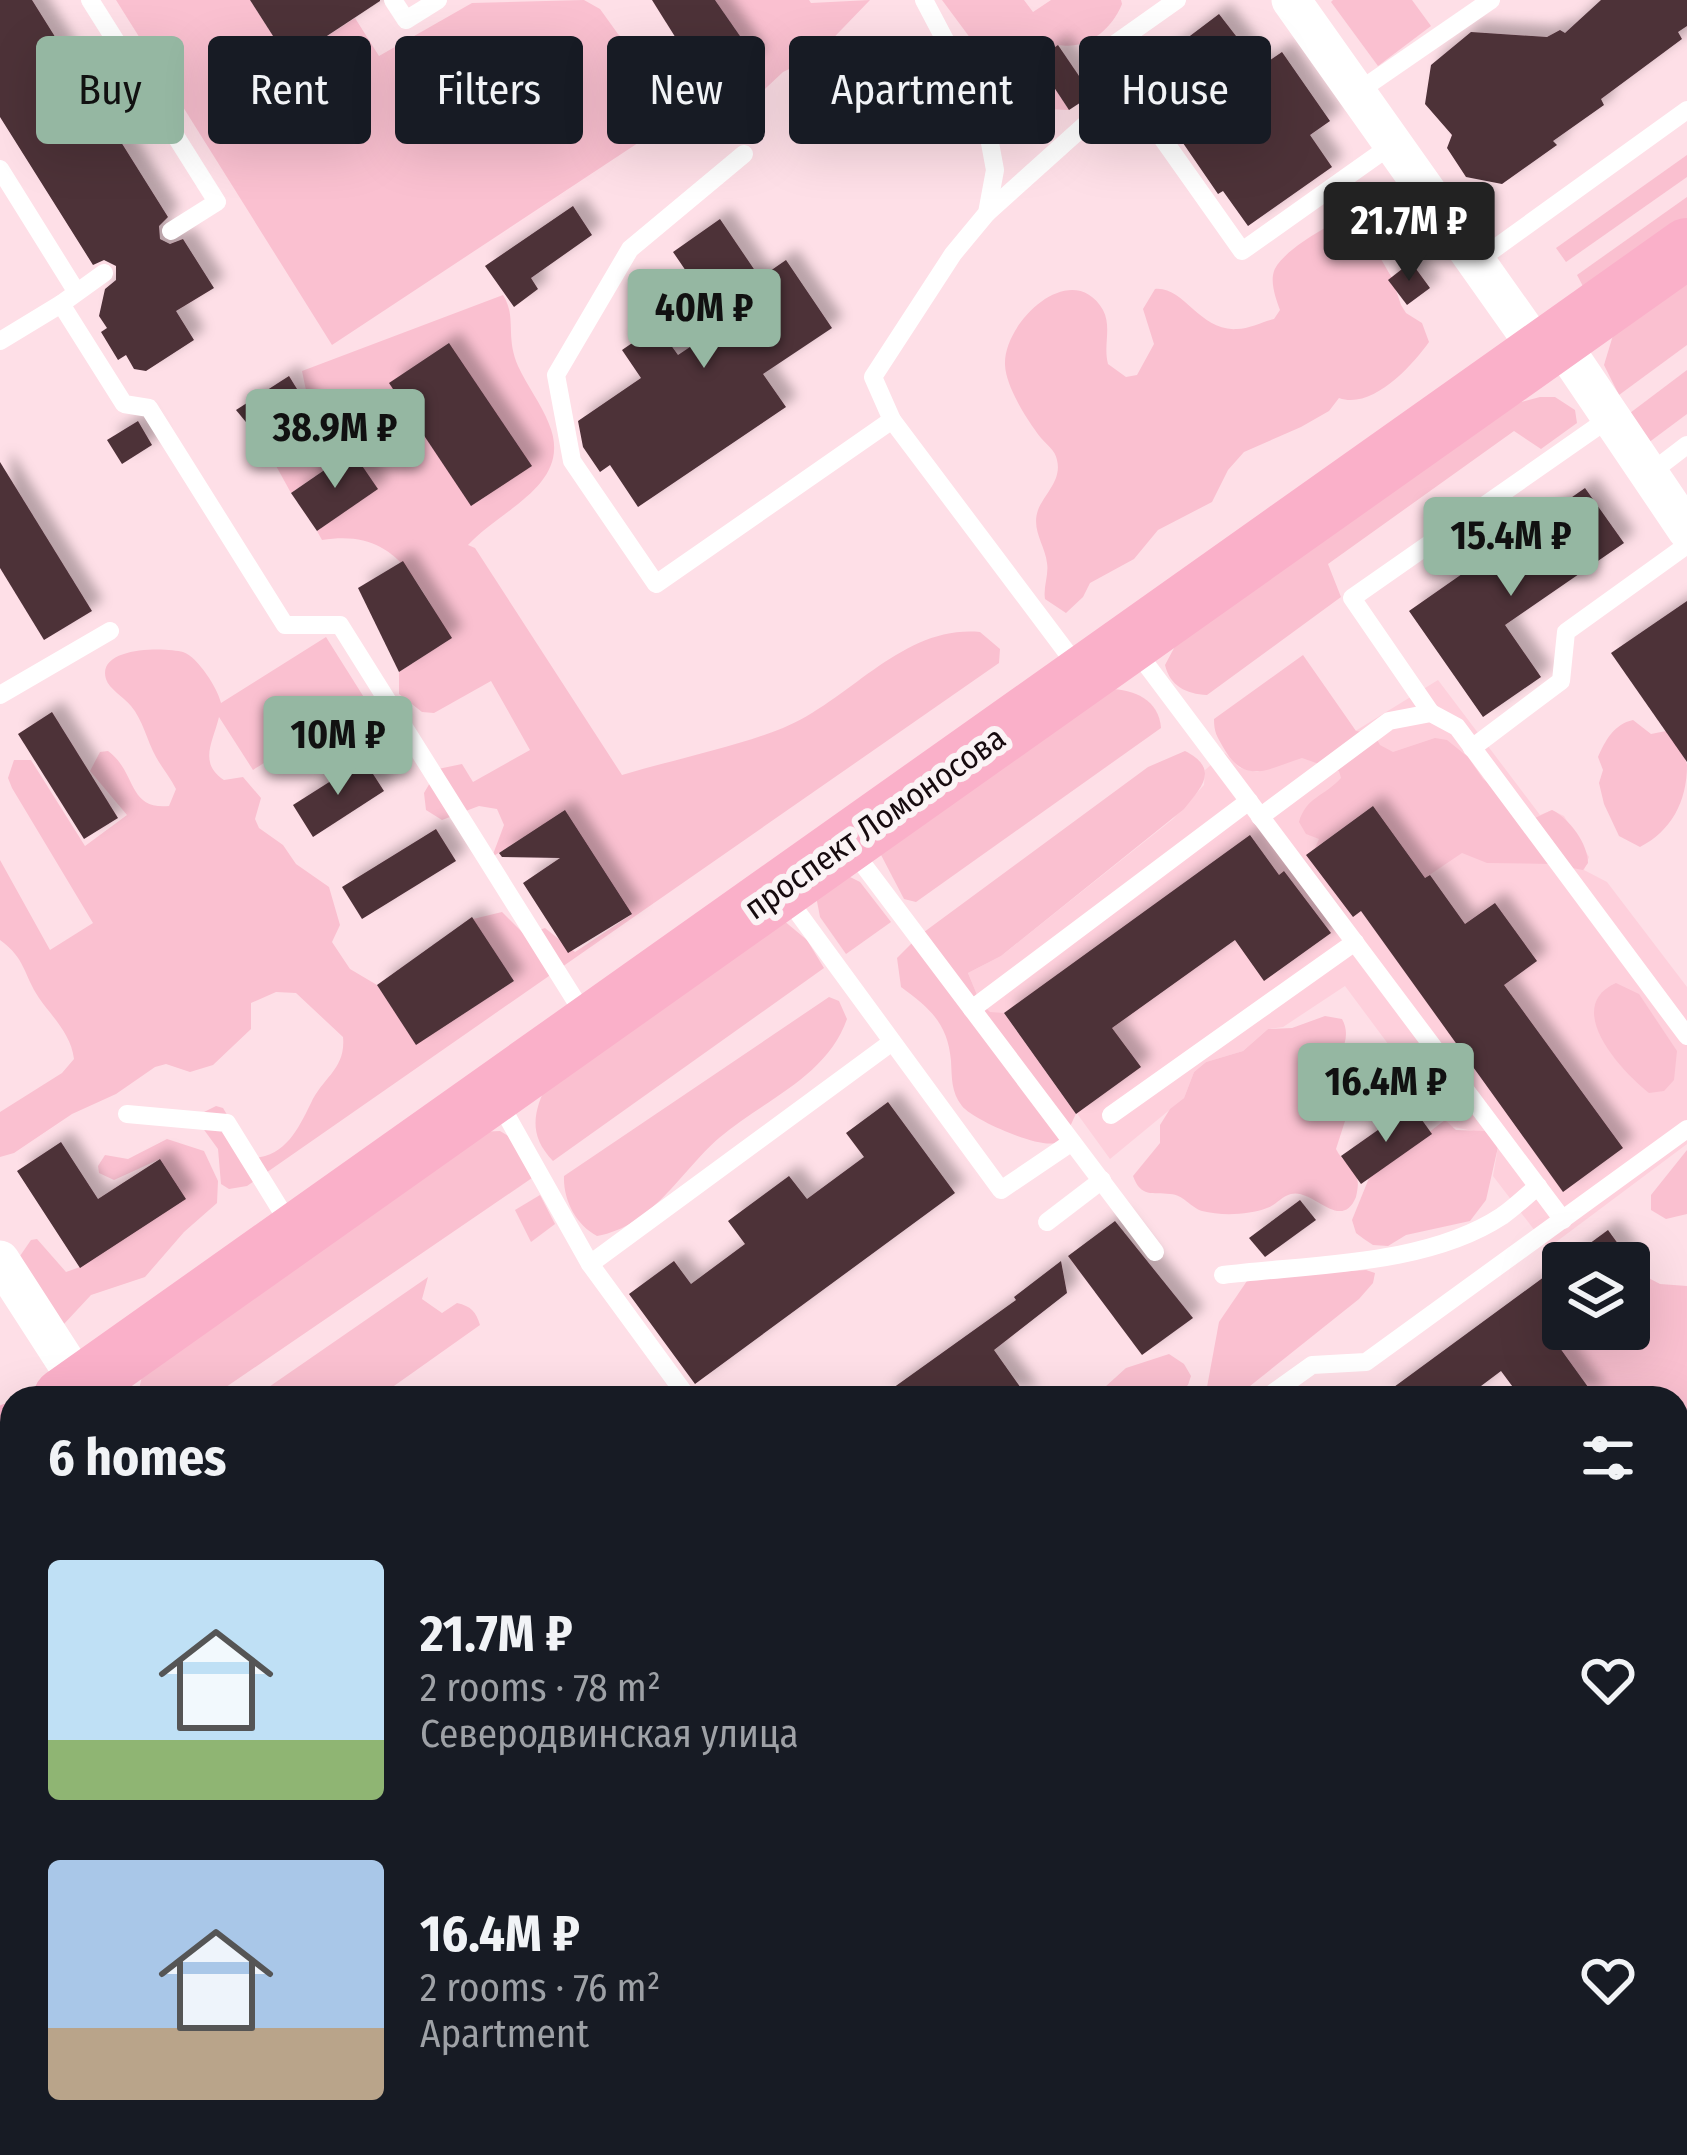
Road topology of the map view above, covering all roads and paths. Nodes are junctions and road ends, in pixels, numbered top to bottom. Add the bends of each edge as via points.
1 (90, 0) edge
2 (393, 0) edge
3 (438, 0) edge
4 (924, 0) edge
5 (1177, 0) edge
6 (1291, 0) edge
7 (1491, 0) edge
8 (1126, 36) edge
9 (1356, 93) junction
10 (1687, 110) edge
11 (1079, 130) edge
12 (1165, 144) edge
13 (1393, 144) junction
14 (744, 154) dead end
15 (0, 169) edge
16 (987, 213) junction
17 (171, 231) dead end
18 (1687, 248) edge
19 (1476, 262) junction
20 (104, 273) dead end
21 (69, 297) junction
22 (0, 341) edge
23 (1549, 346) junction
24 (1611, 417) junction
25 (892, 420) junction
26 (1687, 445) edge
27 (1649, 474) junction
28 (1687, 530) edge
29 (1687, 545) edge
30 (110, 631) dead end
31 (1107, 659) junction
32 (0, 694) edge
33 (1431, 713) junction
34 (1472, 748) junction
35 (1255, 809) junction
36 (847, 843) junction
37 (781, 890) junction
38 (1355, 943) junction
39 (972, 1009) junction
40 (592, 1024) junction
41 (1687, 1036) edge
42 (892, 1042) junction
43 (494, 1093) junction
44 (127, 1114) dead end
45 (1111, 1115) dead end
46 (1687, 1129) edge
47 (1072, 1142) junction
48 (1102, 1180) junction
49 (1538, 1186) junction
50 (1563, 1220) junction
51 (1046, 1222) dead end
52 (295, 1234) junction
53 (1155, 1252) dead end
54 (590, 1264) junction
55 (1222, 1275) dead end
56 (7, 1287) edge
57 (73, 1386) edge
58 (89, 1386) edge
59 (679, 1386) edge
60 (1283, 1386) edge

1 - 17 lane via 217,202
2 - 3 lane via 406,20
4 - 16 lane via 985,116 995,170
5 - 8 lane
6 - 9 street
7 - 9 lane
9 - 13 street
10 - 19 lane
11 - 16 lane
12 - 13 lane via 1242,251
13 - 19 street
14 - 25 lane via 631,249 556,374 572,461 656,584
15 - 21 lane
16 - 25 lane via 873,376
18 - 23 main road, проспект Ломоносова
19 - 23 street
20 - 21 lane
21 - 22 lane
21 - 40 lane via 124,404 149,408 285,625 340,625
23 - 24 street
23 - 31 main road, проспект Ломоносова
24 - 27 street
24 - 33 lane via 1352,598
25 - 31 lane
26 - 27 lane
27 - 28 street
29 - 34 lane via 1566,632 1561,681
30 - 32 lane
31 - 35 lane
31 - 36 main road, проспект Ломоносова
33 - 34 lane via 1457,727
33 - 35 lane via 1389,721
34 - 41 lane
35 - 38 lane
35 - 39 lane
36 - 37 main road, проспект Ломоносова
36 - 39 lane
37 - 40 main road, проспект Ломоносова
37 - 42 lane
38 - 45 lane
38 - 49 lane
39 - 47 lane
40 - 43 main road, проспект Ломоносова
42 - 47 lane via 1001,1190
42 - 54 lane
43 - 52 main road, проспект Ломоносова
43 - 54 lane
44 - 52 lane via 227,1123
46 - 50 lane
47 - 48 lane
48 - 51 lane
48 - 53 lane
49 - 50 lane
49 - 55 lane via 1500,1217 1386,1258
50 - 60 lane via 1366,1362 1312,1365
52 - 58 main road, проспект Ломоносова
54 - 59 lane
56 - 57 street

